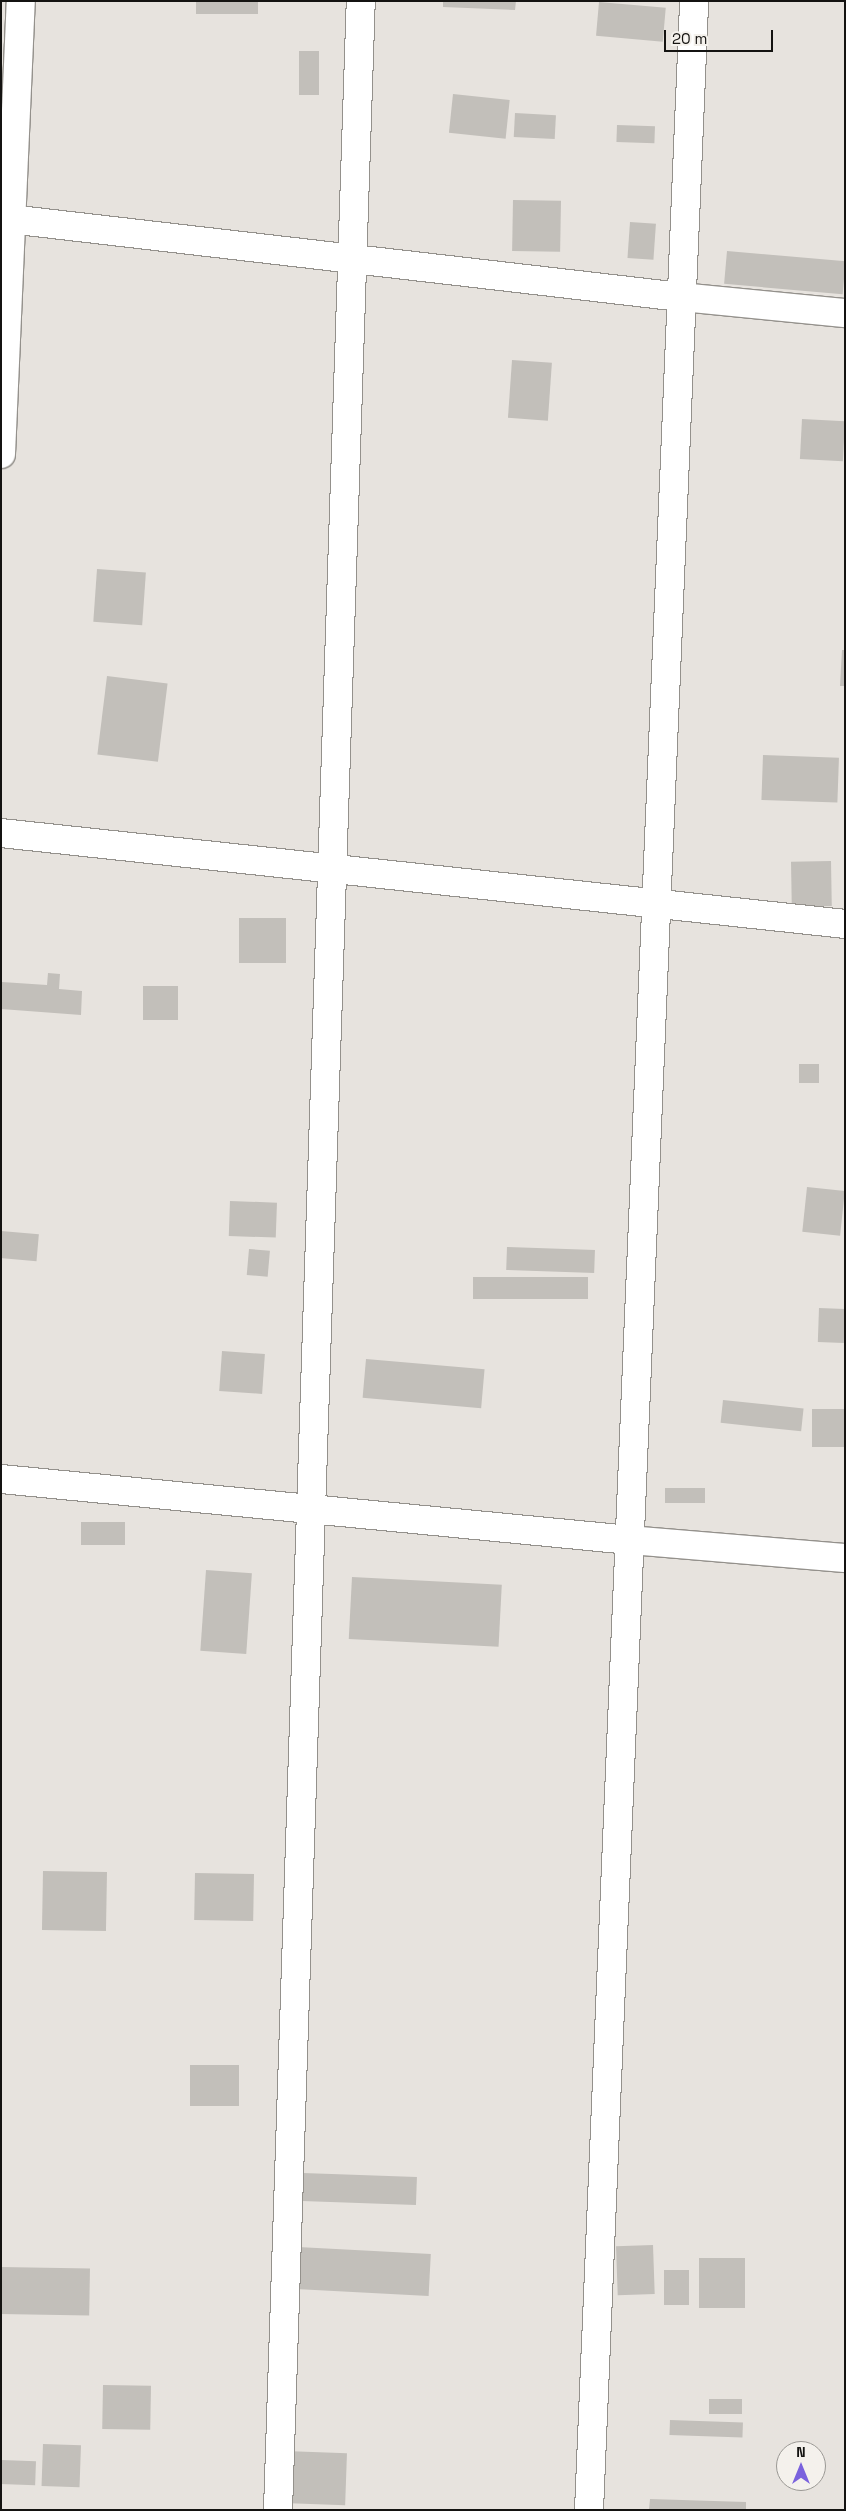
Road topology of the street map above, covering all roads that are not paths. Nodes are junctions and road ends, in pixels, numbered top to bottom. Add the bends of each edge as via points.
1 (21, 1) edge
2 (361, 1) edge
3 (694, 1) edge
4 (6, 218) edge
5 (353, 259) junction
6 (681, 297) junction
7 (845, 313) edge
8 (1, 454) edge
9 (1, 833) edge
10 (332, 868) junction
11 (657, 904) junction
12 (845, 924) edge
13 (1, 1479) edge
14 (311, 1508) junction
15 (630, 1540) junction
16 (845, 1558) edge
17 (278, 2510) edge
18 (589, 2510) edge

1 - 4 street
2 - 5 street
3 - 6 street
4 - 5 street
4 - 8 street
5 - 6 street
5 - 10 street
6 - 7 street
6 - 11 street
9 - 10 street
10 - 11 street
10 - 14 street
11 - 12 street
11 - 15 street
13 - 14 street
14 - 15 street
14 - 17 street
15 - 16 street
15 - 18 street

